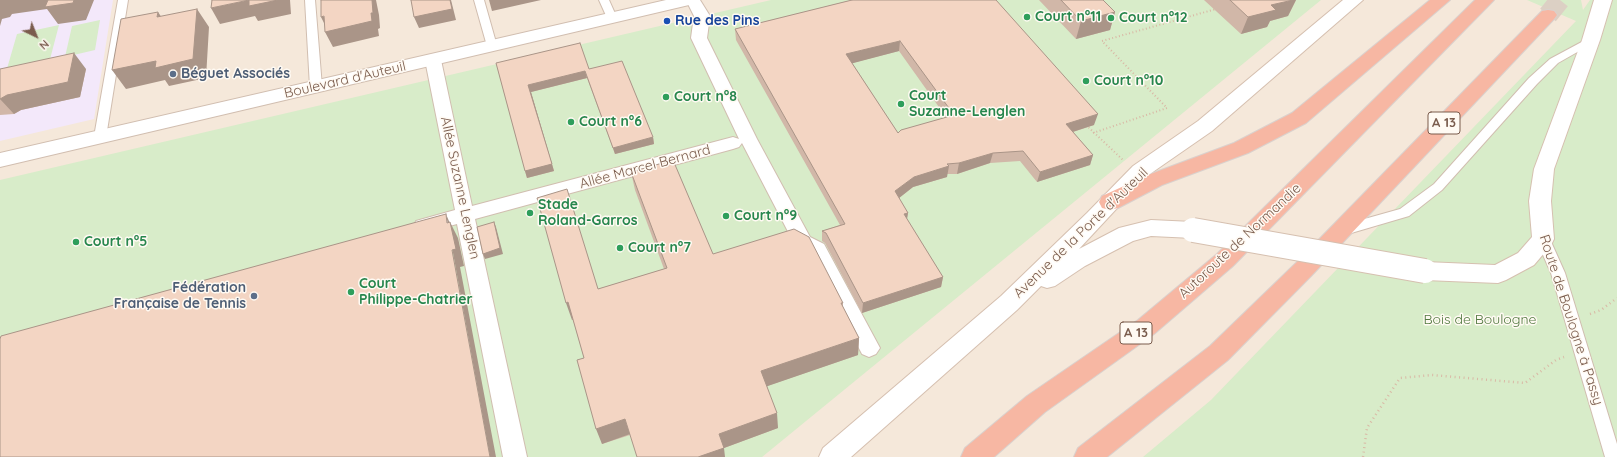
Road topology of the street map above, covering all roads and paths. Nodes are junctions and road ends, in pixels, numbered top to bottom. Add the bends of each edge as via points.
1 (122, 0) edge
2 (310, 0) edge
3 (479, 0) edge
4 (604, 0) edge
5 (689, 0) edge
6 (693, 0) edge
7 (1354, 0) edge
8 (1441, 0) edge
9 (1485, 0) edge
10 (1603, 0) edge
11 (1224, 7) dead end
12 (1548, 15) tunnel mouth
13 (612, 18) junction
14 (1591, 40) junction
15 (492, 46) junction
16 (433, 60) junction
17 (316, 87) junction
18 (1082, 121) edge
19 (1093, 133) junction
20 (100, 137) junction
21 (733, 143) dead end
22 (0, 160) edge
23 (1140, 171) junction
24 (1110, 202) junction
25 (465, 215) junction
26 (405, 231) edge
27 (1339, 232) junction
28 (1543, 239) junction
29 (1617, 298) edge
30 (1009, 303) junction
31 (1572, 319) junction
32 (869, 348) dead end
33 (1582, 349) junction
34 (515, 457) edge
35 (832, 457) edge
36 (974, 457) edge
37 (1088, 457) edge
38 (1363, 457) edge
39 (1613, 457) edge

1 - 20 lane
2 - 17 lane
3 - 15 lane
4 - 13 lane
5 - 13 main road, Boulevard d'Auteuil
6 - 32 street via 702,16 699,38 748,139 803,242 817,249
7 - 23 main road, Avenue de la Porte d'Auteuil via 1205,126
8 - 24 highway via 1299,118 1241,148 1155,180
9 - 36 highway, Autoroute de Normandie / A 13 via 1225,260 1146,327 1036,404
10 - 14 main road, Route de Boulogne à Passy
11 - 19 path via 1102,41 1167,108
12 - 27 highway, A 13
13 - 15 main road, Boulevard d'Auteuil
14 - 27 lane via 1554,61 1438,187 1404,214
14 - 28 main road, Route de Boulogne à Passy via 1544,169 1540,201
15 - 16 main road, Boulevard d'Auteuil
16 - 17 main road, Boulevard d'Auteuil
16 - 25 street, Allée Suzanne Lenglen
17 - 20 main road, Boulevard d'Auteuil
18 - 19 path
19 - 23 path via 1123,160
20 - 22 main road, Boulevard d'Auteuil
21 - 25 street, Allée Marcel Bernard
23 - 24 main road, Avenue de la Porte d'Auteuil
24 - 30 main road, Avenue de la Porte d'Auteuil
25 - 26 street, Allée Marcel Bernard
25 - 34 street, Allée Suzanne Lenglen
27 - 37 highway, A 13 via 1219,353
28 - 30 main road, bridge via 1526,259 1498,274 1425,271 1193,230 1151,228 1127,234 1076,260
28 - 31 lane, Route de Boulogne à Passy via 1558,273
29 - 31 path via 1601,310
30 - 35 main road, Avenue de la Porte d'Auteuil
31 - 33 lane, Route de Boulogne à Passy
33 - 38 path via 1556,360 1525,383 1432,375 1400,378 1367,428
33 - 39 lane, Route de Boulogne à Passy

